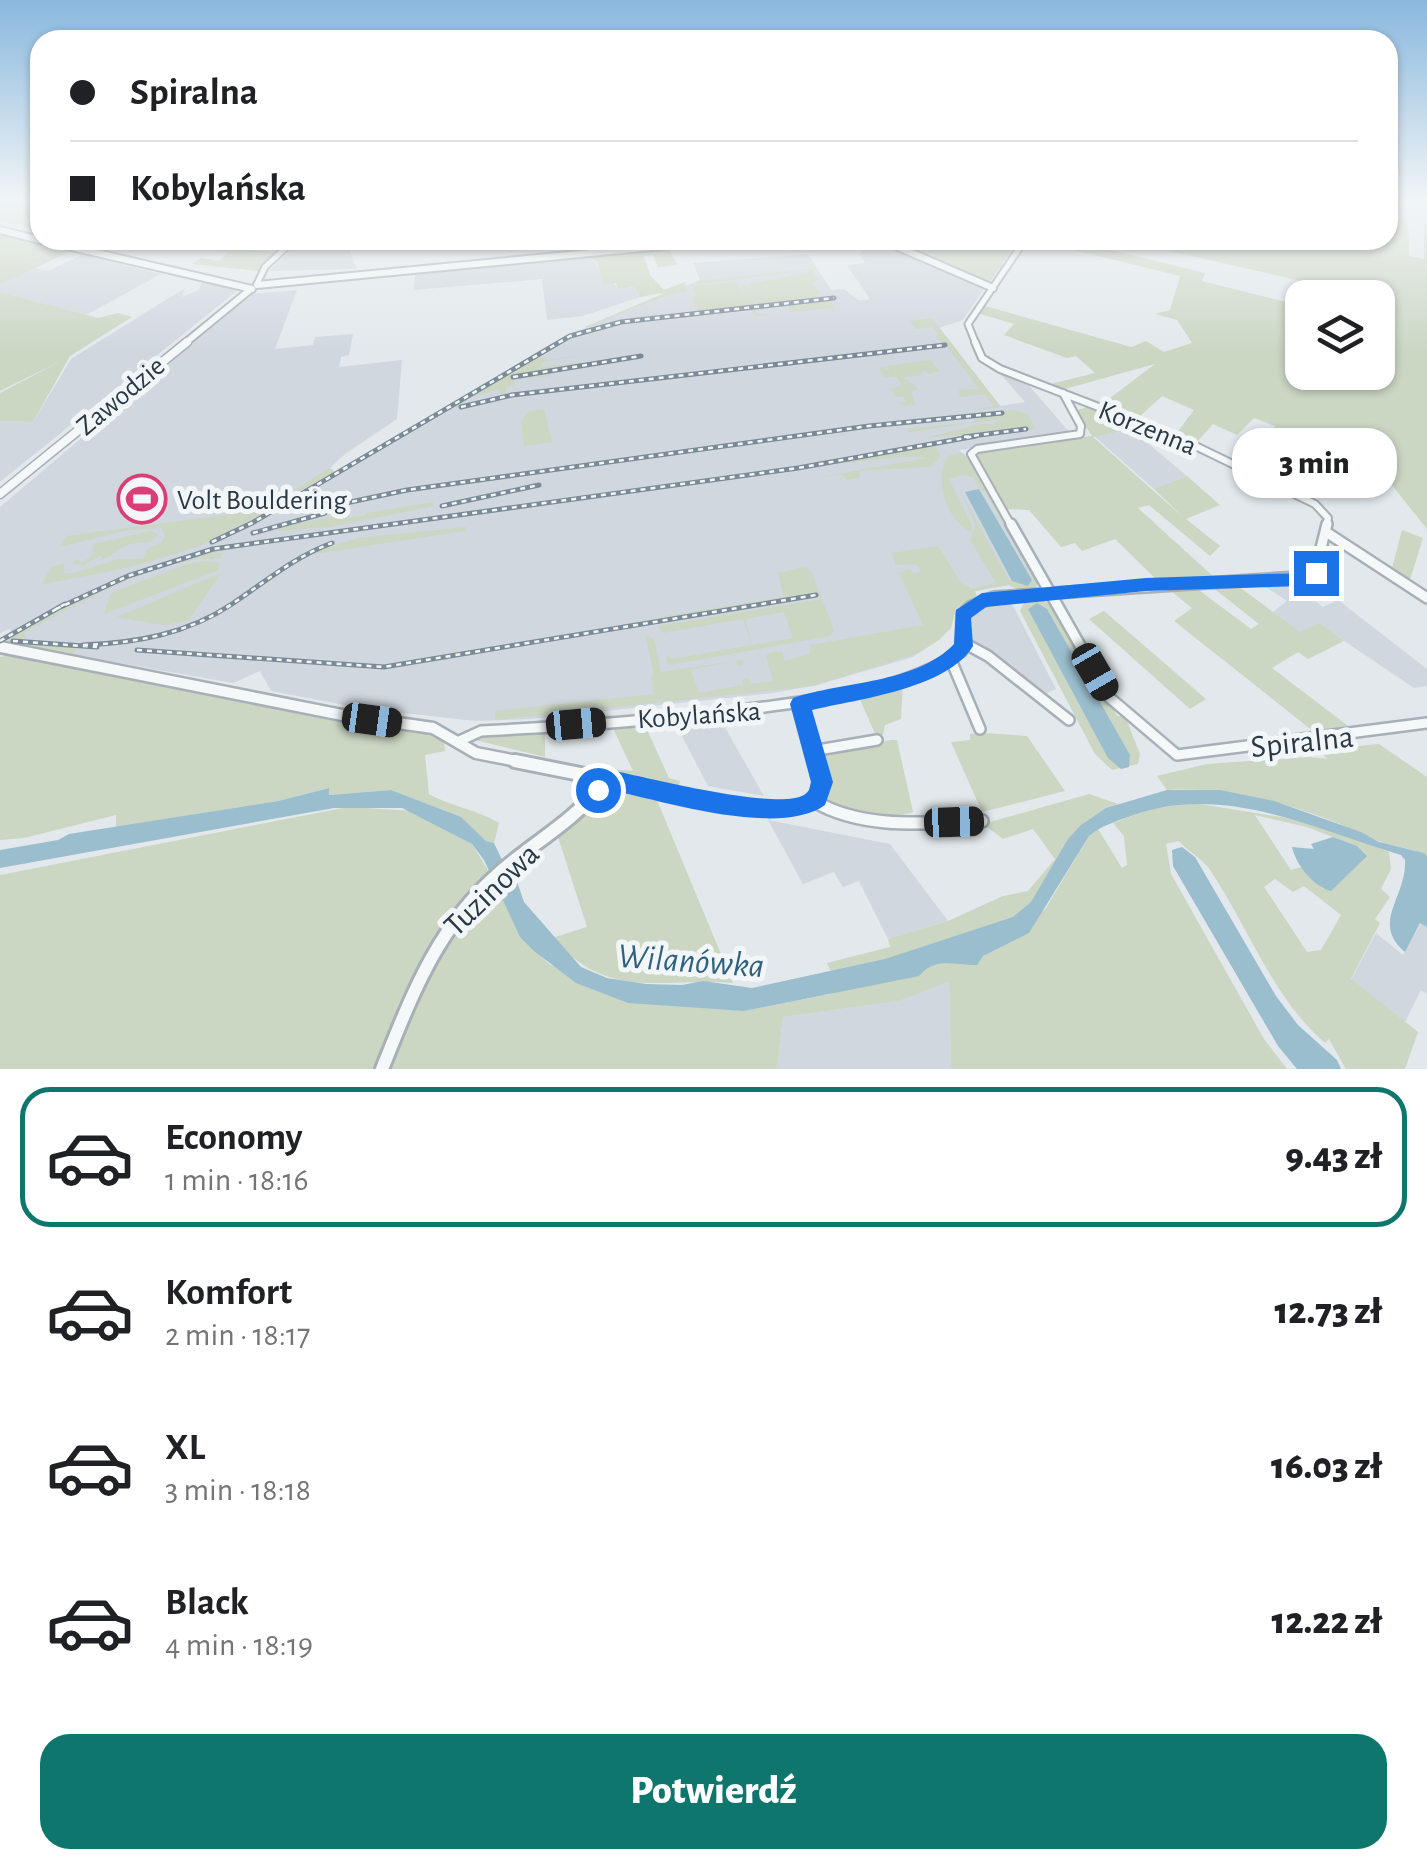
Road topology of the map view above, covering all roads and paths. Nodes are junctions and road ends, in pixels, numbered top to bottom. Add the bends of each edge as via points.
1 (90, 252) edge
2 (283, 252) edge
3 (604, 252) edge
4 (909, 252) edge
5 (1017, 252) edge
6 (250, 286) junction
7 (993, 288) junction
8 (1063, 393) junction
9 (0, 494) edge
10 (1326, 532) junction
11 (1050, 593) junction
12 (1427, 598) edge
13 (964, 642) junction
14 (0, 647) edge
15 (951, 660) junction
16 (800, 704) junction
17 (1069, 720) dead end
18 (1427, 723) edge
19 (980, 729) dead end
20 (877, 740) dead end
21 (457, 742) junction
22 (812, 751) junction
23 (598, 782) junction
24 (814, 802) junction
25 (982, 821) dead end
26 (382, 1069) edge

1 - 6 street
2 - 6 street, Zawodzie
3 - 6 street
4 - 7 street
5 - 7 street
6 - 9 street, Zawodzie
7 - 8 street, Korzenna via 968,324 978,352 988,363
8 - 10 street, Korzenna via 1179,438 1316,504 1327,516
8 - 11 street via 1080,434 972,452
10 - 11 street via 1317,570 1305,579
10 - 12 street, Korzenna
11 - 13 street via 975,604 960,620
11 - 18 street, Spiralna via 1110,698 1177,755
13 - 15 street
13 - 17 street
14 - 21 street via 433,728
15 - 16 street, Kobylańska via 917,676
15 - 19 street
16 - 21 street, Kobylańska via 480,731
16 - 22 street
20 - 22 street
21 - 23 street via 476,753 589,774
22 - 24 street via 822,782
23 - 24 street via 768,811
23 - 26 street, Tuzinowa via 593,796 458,914 432,952
24 - 25 street via 875,819

